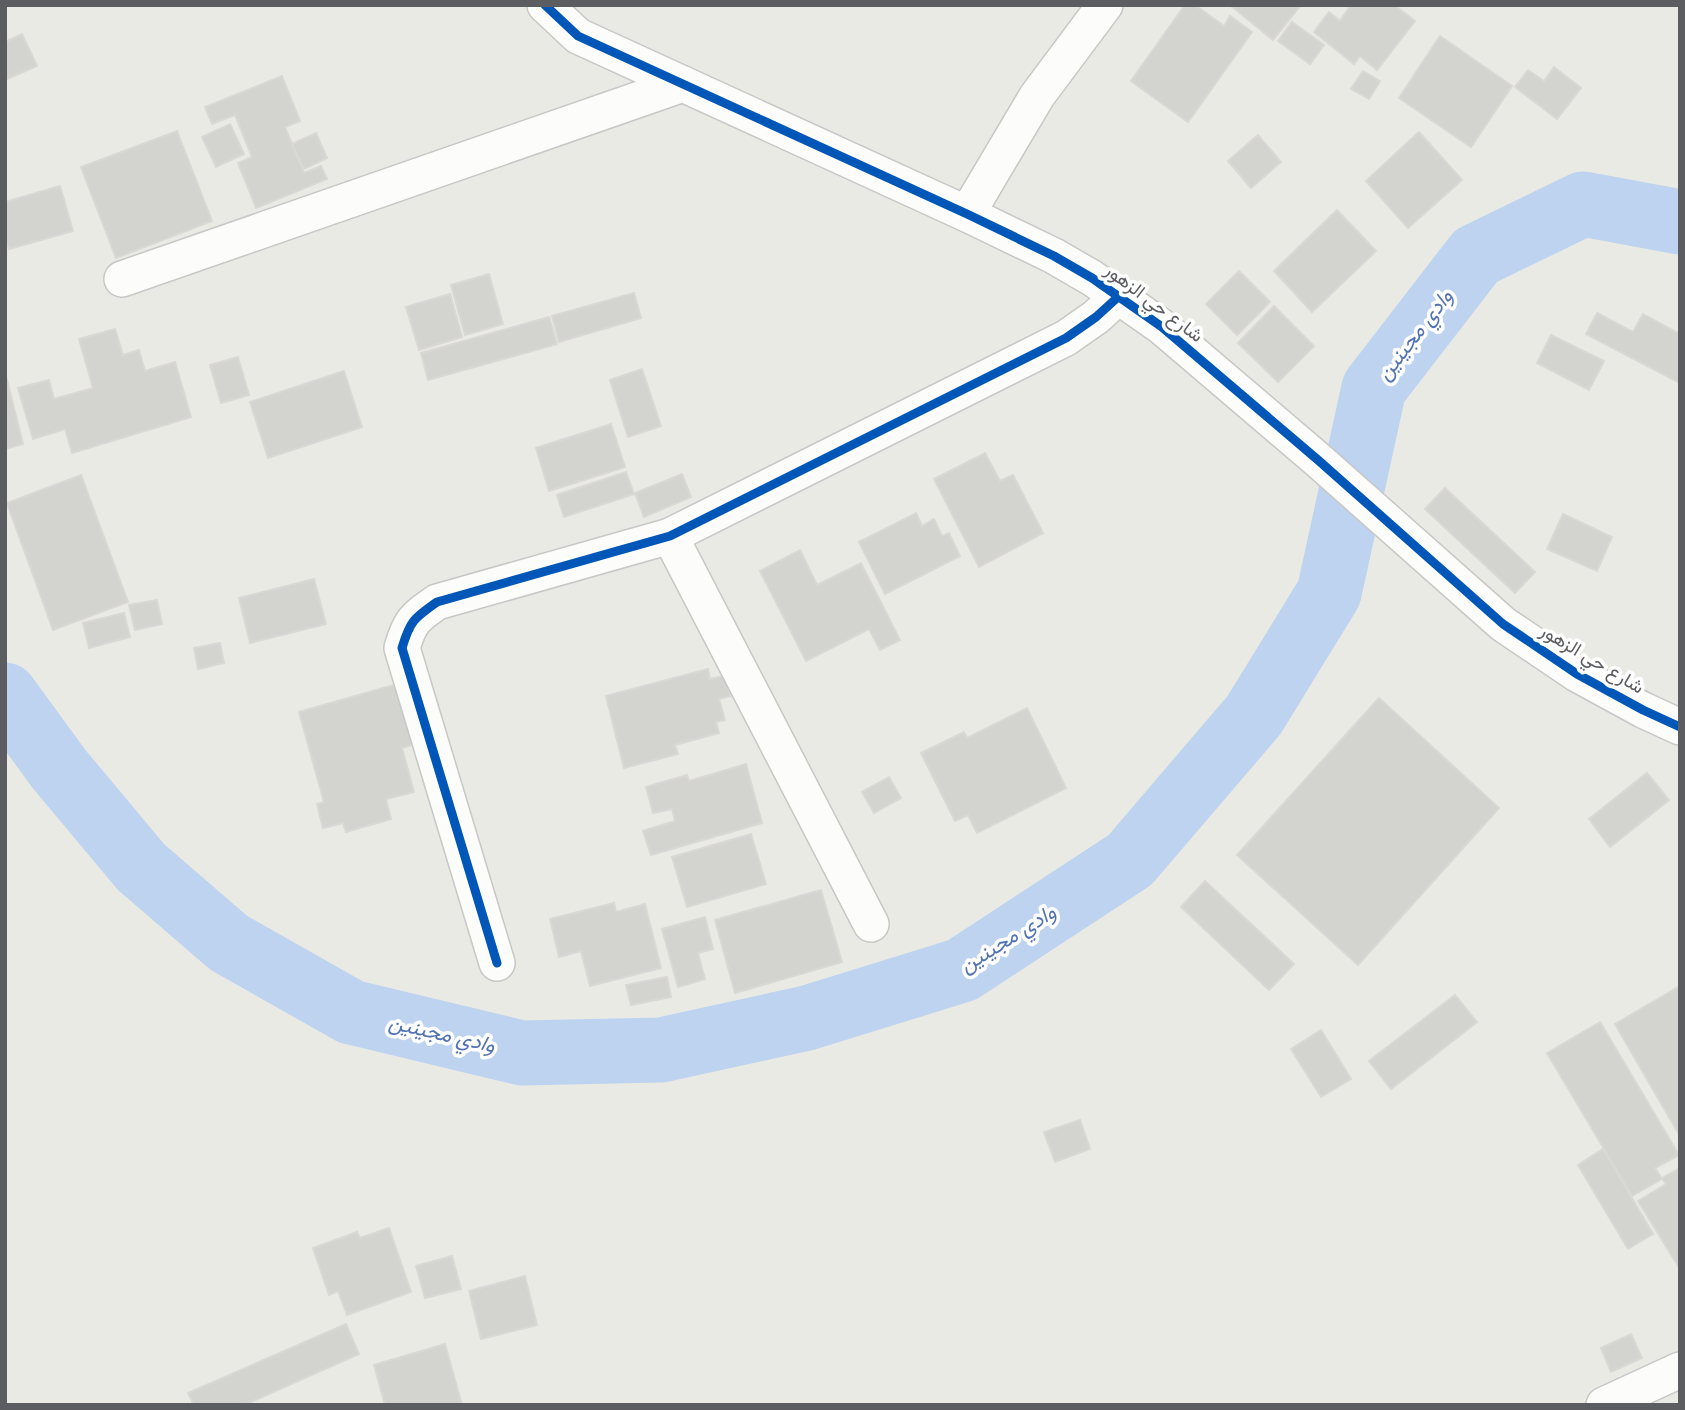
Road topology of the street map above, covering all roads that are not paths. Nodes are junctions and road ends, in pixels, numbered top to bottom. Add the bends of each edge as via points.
1 (545, 5) edge
2 (1104, 5) edge
3 (683, 84) junction
4 (967, 214) junction
5 (122, 279) dead end
6 (1118, 297) junction
7 (670, 536) junction
8 (1680, 727) edge
9 (871, 924) dead end
10 (497, 963) dead end
11 (1680, 1370) edge
12 (1604, 1405) edge

1 - 3 street, شارع حي الزهور via 578,36
2 - 4 street via 1037,96
3 - 4 street, شارع حي الزهور
3 - 5 street
4 - 6 street, شارع حي الزهور via 1054,256
6 - 7 street via 1066,338
6 - 8 street, شارع حي الزهور via 1214,371 1503,624 1577,674
7 - 9 street
7 - 10 street via 437,602 408,626 402,648
11 - 12 street

